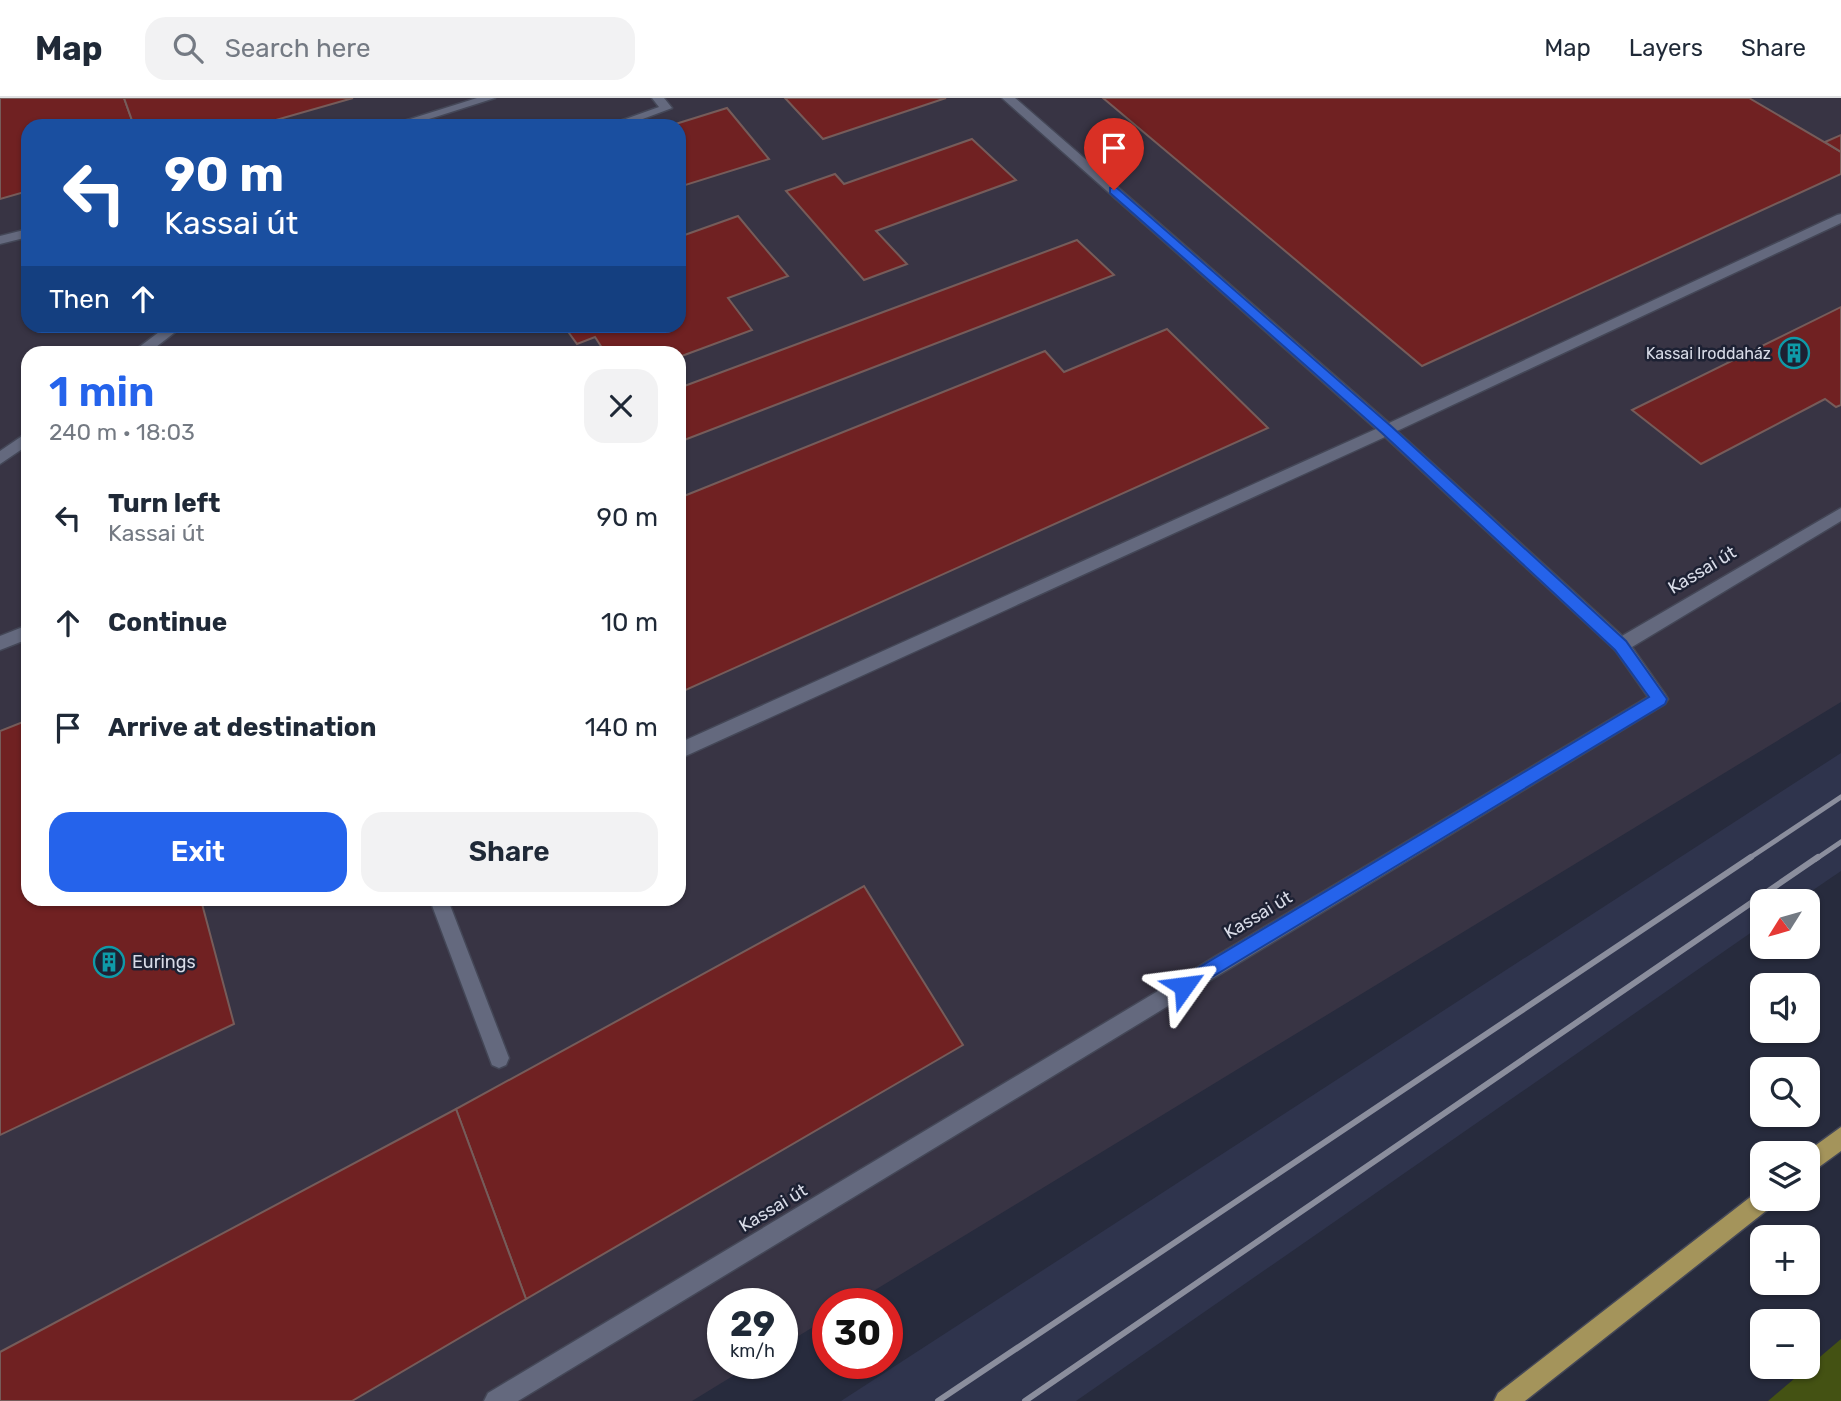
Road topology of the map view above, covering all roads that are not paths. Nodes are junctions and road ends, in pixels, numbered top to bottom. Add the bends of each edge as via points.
1 (489, 98) edge
2 (658, 98) edge
3 (1008, 98) edge
4 (418, 119) edge
5 (633, 119) edge
6 (1841, 218) edge
7 (21, 235) edge
8 (0, 240) edge
9 (166, 333) edge
10 (148, 346) edge
11 (1387, 430) junction
12 (21, 442) edge
13 (0, 459) edge
14 (1841, 514) edge
15 (21, 635) edge
16 (0, 643) edge
17 (1621, 645) junction
18 (686, 748) edge
19 (441, 906) edge
20 (499, 1058) dead end
21 (1841, 1138) edge
22 (1820, 1155) edge
23 (1750, 1209) edge
24 (496, 1401) edge
25 (1506, 1401) edge

1 - 4 street
2 - 5 street via 666,108
3 - 11 street
6 - 11 street
7 - 8 street
9 - 10 street
11 - 17 street
11 - 18 street
12 - 13 street
14 - 17 street, Kassai út
15 - 16 street
17 - 24 street, Kassai út via 1659,699
19 - 20 street
21 - 22 main road
23 - 25 main road

